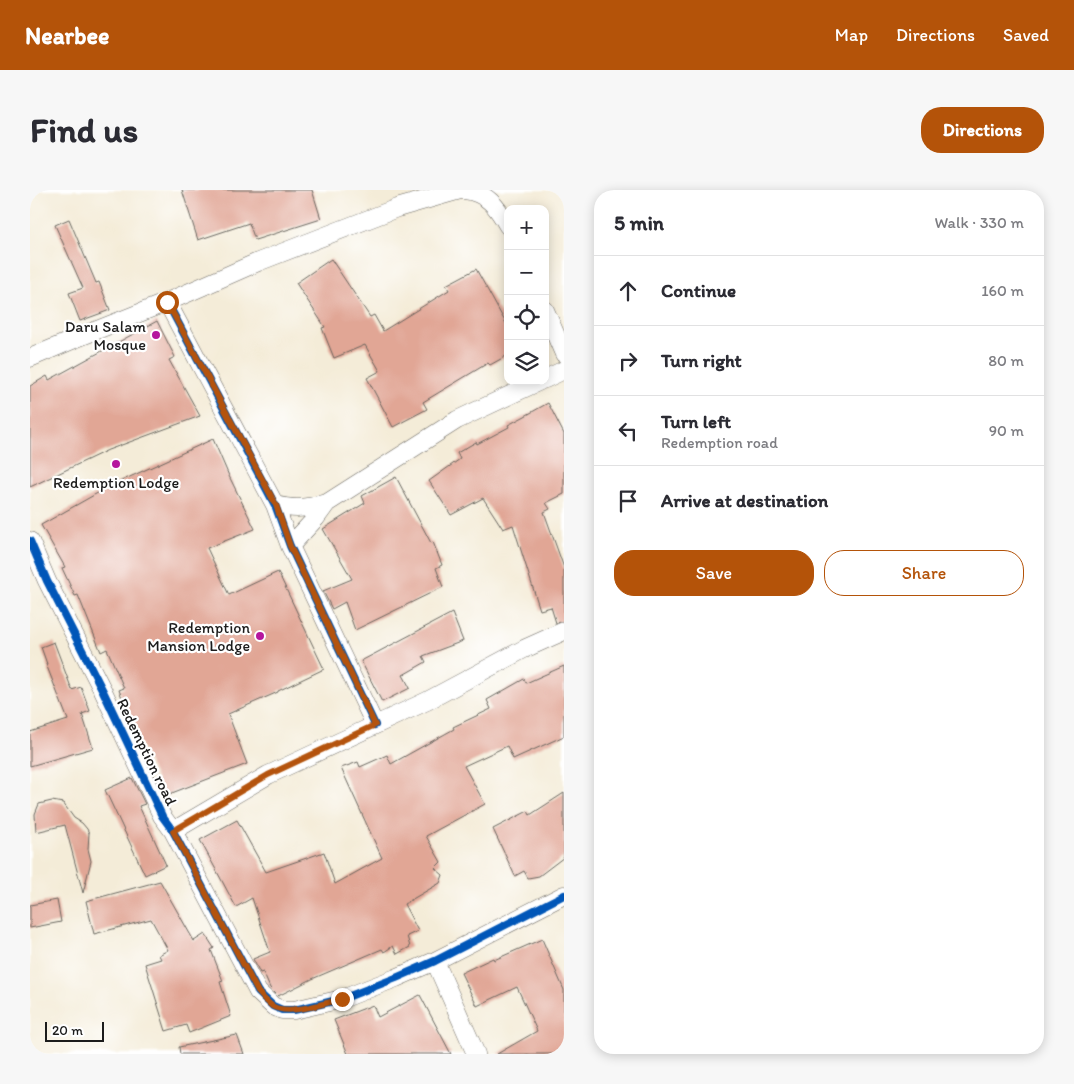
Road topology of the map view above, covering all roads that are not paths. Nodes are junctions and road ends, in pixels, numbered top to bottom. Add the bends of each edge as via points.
1 (460, 190) edge
2 (464, 190) edge
3 (504, 219) edge
4 (167, 302) junction
5 (549, 319) edge
6 (564, 354) edge
7 (30, 358) edge
8 (564, 370) edge
9 (549, 377) edge
10 (531, 385) edge
11 (327, 503) junction
12 (276, 505) junction
13 (30, 541) edge
14 (290, 546) junction
15 (564, 631) edge
16 (375, 725) junction
17 (173, 831) junction
18 (564, 895) edge
19 (435, 961) junction
20 (476, 1054) edge

1 - 4 street via 397,208 258,262
2 - 3 street via 475,191 490,201
4 - 7 street
4 - 12 street
5 - 6 street
8 - 9 street
10 - 11 street via 457,420
11 - 12 street via 305,508
11 - 14 street
12 - 14 street
13 - 17 street, Redemption road via 162,816
14 - 16 street
15 - 16 street
16 - 17 street via 268,775
17 - 19 street, Redemption road via 258,992 273,1006 294,1010 342,999
18 - 19 street, Redemption road
19 - 20 street

